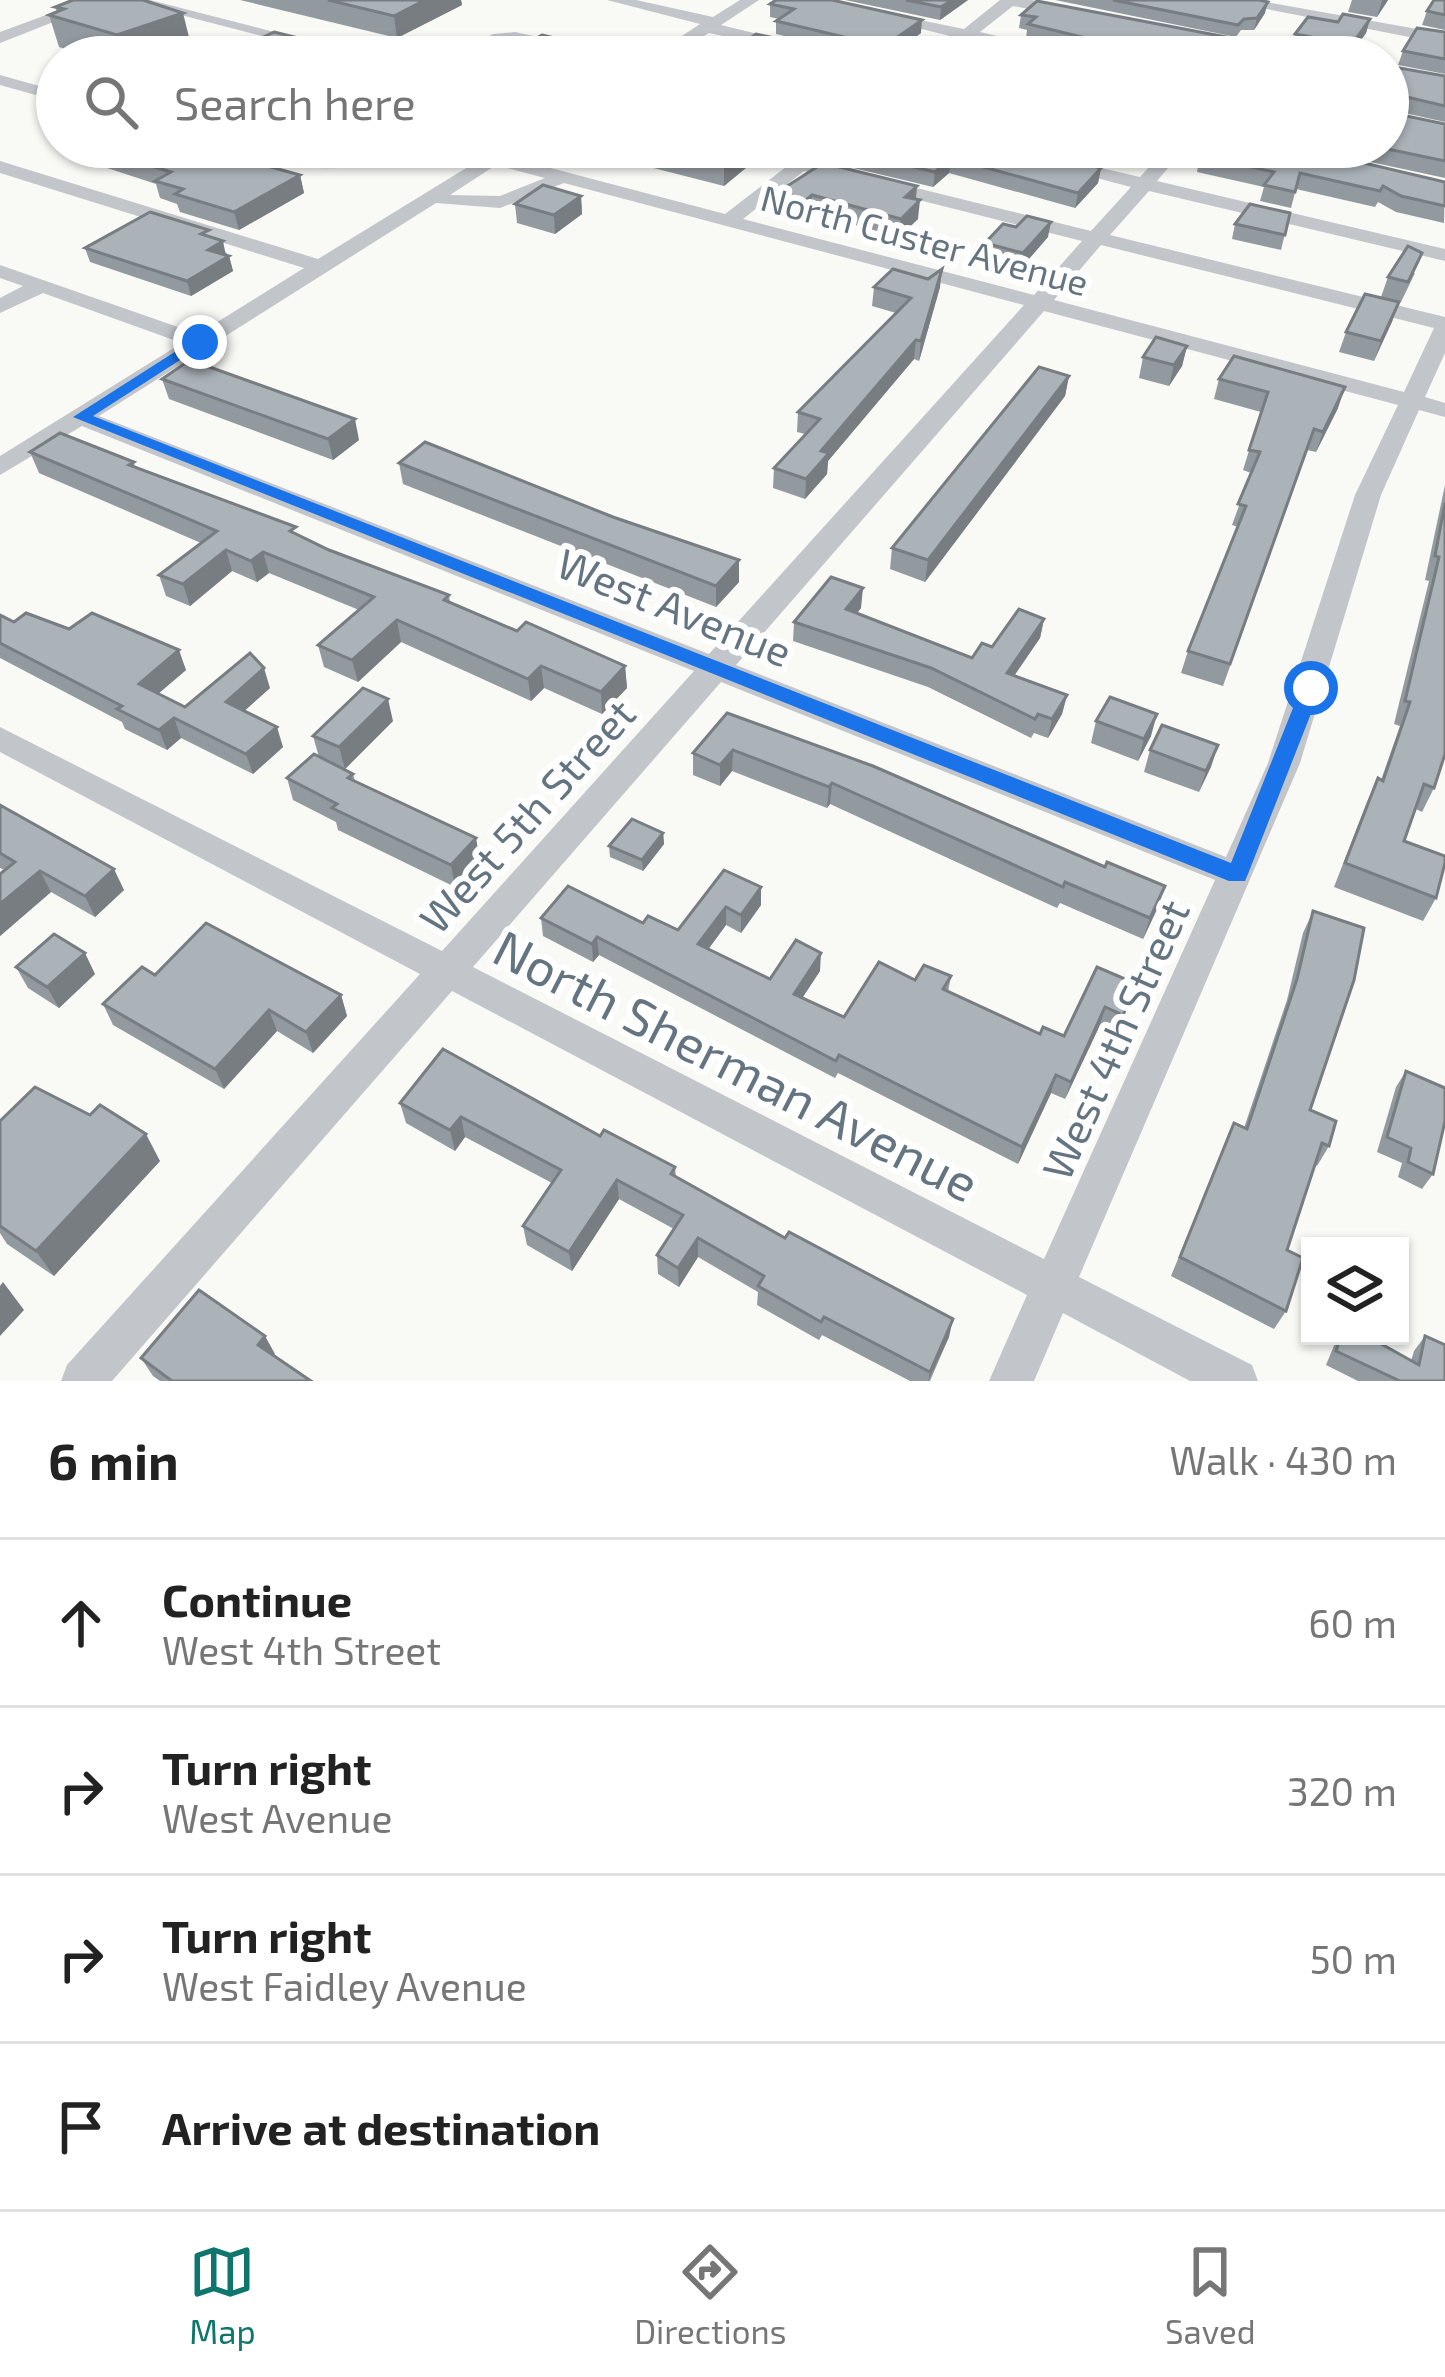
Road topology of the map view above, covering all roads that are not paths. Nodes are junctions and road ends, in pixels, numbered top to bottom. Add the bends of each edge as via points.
1 (101, 0) edge
2 (131, 0) edge
3 (614, 0) edge
4 (751, 0) edge
5 (1010, 0) edge
6 (1229, 0) edge
7 (863, 13) edge
8 (1103, 18) edge
9 (711, 24) junction
10 (1281, 30) edge
11 (1172, 32) edge
12 (967, 34) junction
13 (278, 36) edge
14 (692, 36) edge
15 (759, 36) edge
16 (964, 36) edge
17 (977, 36) edge
18 (1390, 36) edge
19 (1409, 37) edge
20 (0, 38) edge
21 (1445, 39) edge
22 (0, 80) edge
23 (26, 87) junction
24 (36, 90) edge
25 (0, 98) edge
26 (0, 167) edge
27 (480, 168) edge
28 (540, 168) edge
29 (796, 168) edge
30 (812, 168) edge
31 (1076, 168) edge
32 (1158, 168) edge
33 (562, 177) junction
34 (1144, 184) junction
35 (433, 197) junction
36 (728, 220) junction
37 (1096, 238) junction
38 (1445, 255) edge
39 (321, 267) junction
40 (0, 271) edge
41 (41, 286) junction
42 (1038, 303) junction
43 (0, 306) edge
44 (1445, 326) edge
45 (200, 342) junction
46 (1411, 401) junction
47 (1445, 410) edge
48 (81, 417) junction
49 (0, 467) edge
50 (715, 667) junction
51 (0, 738) edge
52 (1237, 874) junction
53 (445, 970) junction
54 (1052, 1286) junction
55 (83, 1381) edge
56 (1011, 1381) edge
57 (1236, 1381) edge

1 - 20 street
2 - 13 street
3 - 9 street
4 - 9 street
5 - 8 street
5 - 12 street
6 - 10 street
7 - 12 street
9 - 14 street
9 - 15 street
10 - 11 street
10 - 18 street
12 - 16 street
12 - 17 street
19 - 21 street
22 - 23 street
23 - 24 street
23 - 25 street
26 - 39 street
27 - 35 street
28 - 33 street, North Custer Avenue
29 - 36 street
30 - 37 street
31 - 34 street
32 - 34 street, West 5th Street
33 - 35 street via 474,208
33 - 36 street, North Custer Avenue
34 - 37 street, West 5th Street
34 - 38 street
35 - 39 street
36 - 42 street, North Custer Avenue
37 - 42 street, West 5th Street
37 - 44 street
39 - 45 street
40 - 41 street
41 - 43 street
41 - 45 street
42 - 46 street, North Custer Avenue
42 - 50 street, West 5th Street
44 - 46 street, West 4th Street
45 - 48 street
46 - 47 street, North Custer Avenue
46 - 52 street, West 4th Street via 1368,495 1311,688
48 - 49 street
48 - 50 street, West Avenue
50 - 52 street, West Avenue
50 - 53 street, West 5th Street
51 - 53 street, North Sherman Avenue
52 - 54 street, West 4th Street
53 - 54 street, North Sherman Avenue
53 - 55 street, West 5th Street
54 - 56 street, West 4th Street
54 - 57 street, North Sherman Avenue

